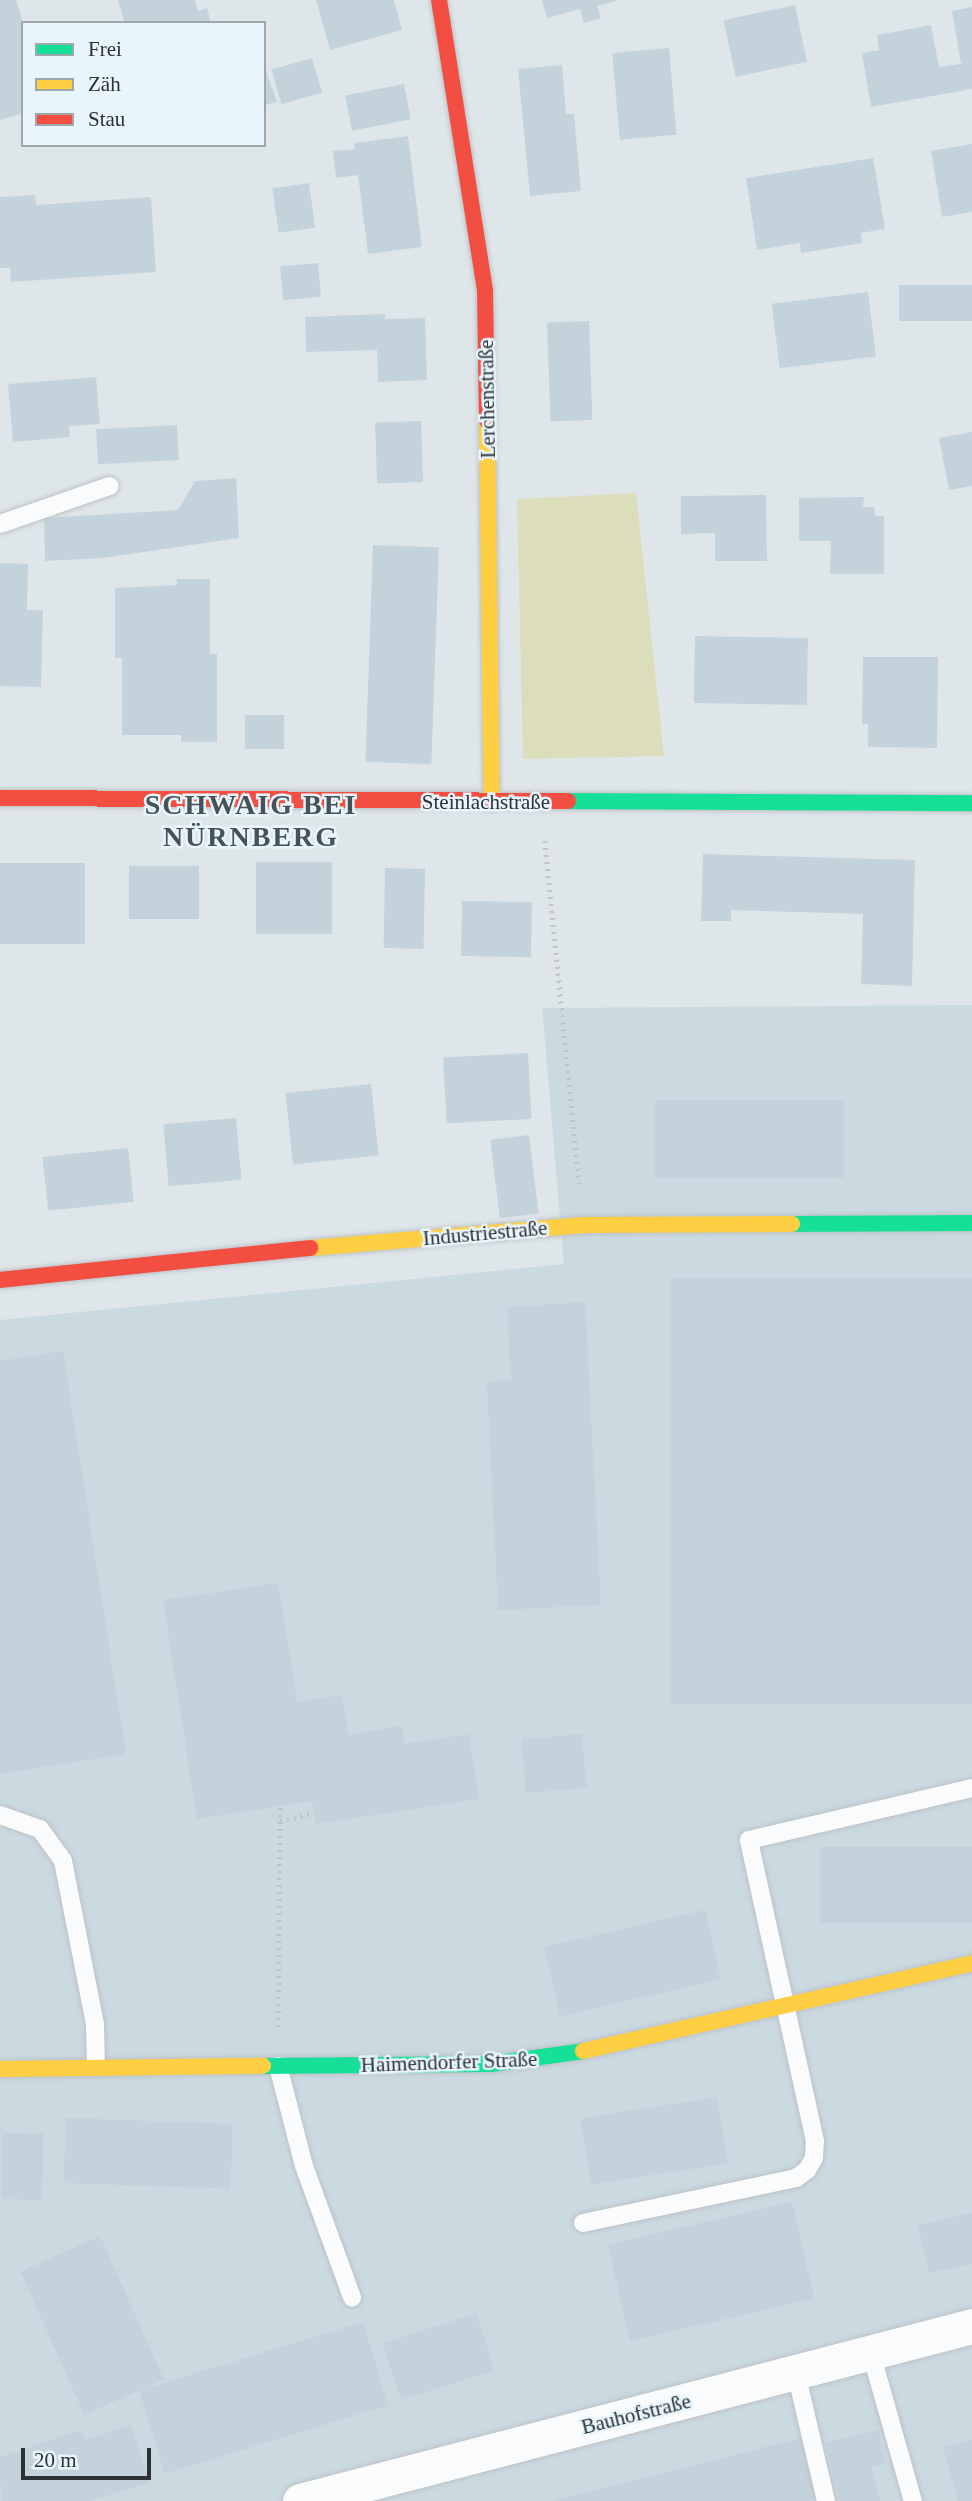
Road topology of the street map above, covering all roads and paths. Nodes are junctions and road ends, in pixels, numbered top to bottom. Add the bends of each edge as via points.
1 (439, 0) edge
2 (110, 486) dead end
3 (0, 524) edge
4 (0, 798) edge
5 (541, 802) junction
6 (492, 803) junction
7 (972, 803) edge
8 (972, 1223) edge
9 (583, 1225) junction
10 (0, 1280) edge
11 (972, 1788) edge
12 (280, 1806) dead end
13 (314, 1813) dead end
14 (0, 1815) edge
15 (280, 1821) junction
16 (972, 1963) edge
17 (783, 2004) junction
18 (278, 2066) junction
19 (96, 2067) junction
20 (0, 2069) edge
21 (583, 2223) dead end
22 (352, 2297) dead end
23 (972, 2326) edge
24 (872, 2353) junction
25 (796, 2373) junction
26 (300, 2501) edge
27 (826, 2501) edge
28 (913, 2501) edge

1 - 6 street, Lerchenstraße via 485,291
2 - 3 lane
4 - 6 street, Steinlachstraße
5 - 6 street, Steinlachstraße
5 - 7 street, Steinlachstraße
5 - 9 path
8 - 9 street, Industriestraße
9 - 10 street, Industriestraße
11 - 17 lane via 749,1840
12 - 15 path
13 - 15 path
14 - 19 lane via 40,1829 63,1861 95,2024
15 - 18 path
16 - 17 street, Haimendorfer Straße
17 - 18 street, Haimendorfer Straße via 553,2058 491,2064
17 - 21 lane via 815,2141 814,2158 807,2170 796,2178
18 - 19 street, Haimendorfer Straße
18 - 22 lane via 304,2166
19 - 20 street, Haimendorfer Straße
23 - 24 street, Bauhofstraße
24 - 25 street, Bauhofstraße
24 - 28 lane
25 - 26 street, Bauhofstraße
25 - 27 lane

